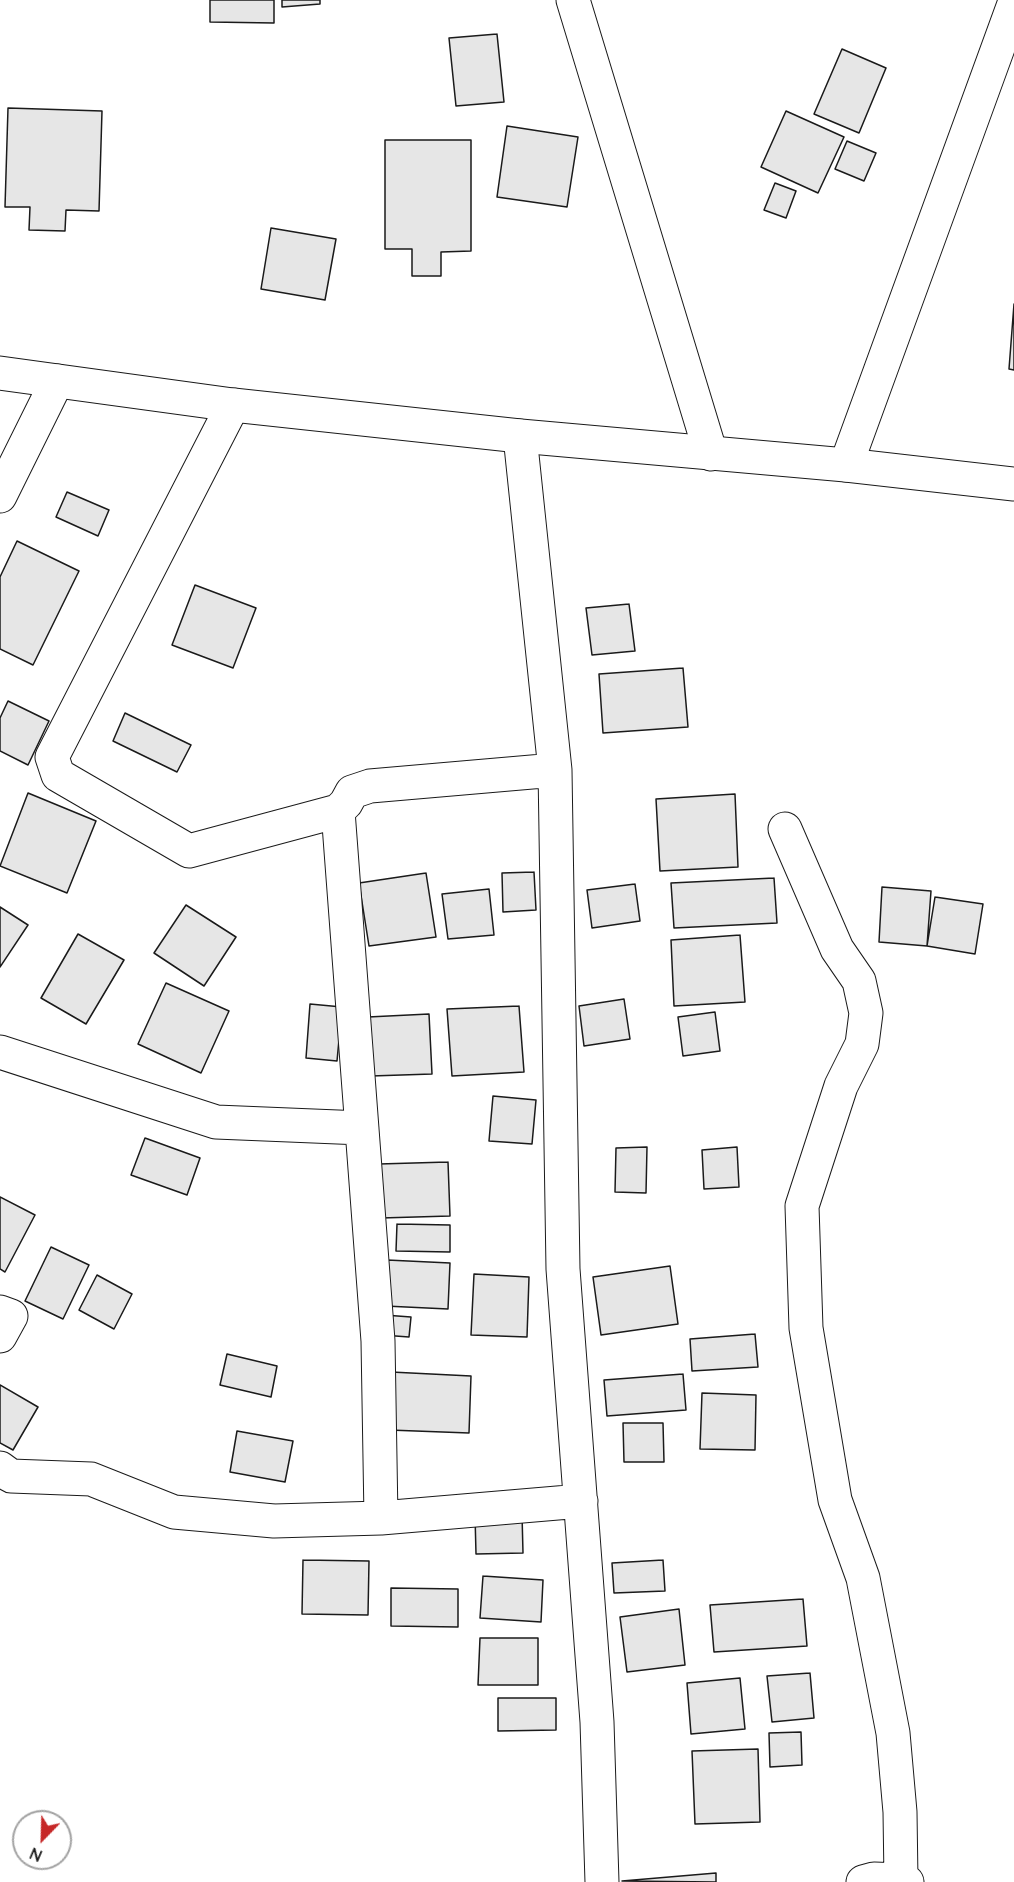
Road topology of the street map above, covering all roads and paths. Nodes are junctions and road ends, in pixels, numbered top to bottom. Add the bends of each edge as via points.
1 (573, 0) edge
2 (1014, 4) edge
3 (0, 373) edge
4 (57, 381) junction
5 (233, 405) junction
6 (520, 436) junction
7 (711, 454) junction
8 (846, 465) junction
9 (1014, 484) edge
10 (0, 496) edge
11 (555, 770) junction
12 (338, 812) junction
13 (785, 829) dead end
14 (0, 1052) edge
15 (362, 1128) junction
16 (0, 1312) edge
17 (0, 1336) edge
18 (0, 1468) edge
19 (581, 1502) junction
20 (381, 1518) junction
21 (904, 1881) edge
22 (602, 1882) edge
23 (863, 1882) edge

1 - 7 street
2 - 8 street
3 - 4 street
4 - 5 street
4 - 10 street
5 - 6 street
5 - 12 street via 52,757 58,775 189,851
6 - 7 street
6 - 11 street
7 - 8 street
8 - 9 street
11 - 12 street via 370,786 352,792
11 - 19 street via 563,1269
12 - 15 street
13 - 21 street via 837,949 859,981 866,1013 862,1044 841,1086 802,1206 806,1328 835,1500 863,1578 893,1733
14 - 15 street via 216,1122
15 - 20 street via 378,1341
16 - 17 street via 11,1316
18 - 20 street via 11,1476 91,1479 174,1512 274,1521
19 - 20 street
19 - 22 street via 597,1722
21 - 23 street

